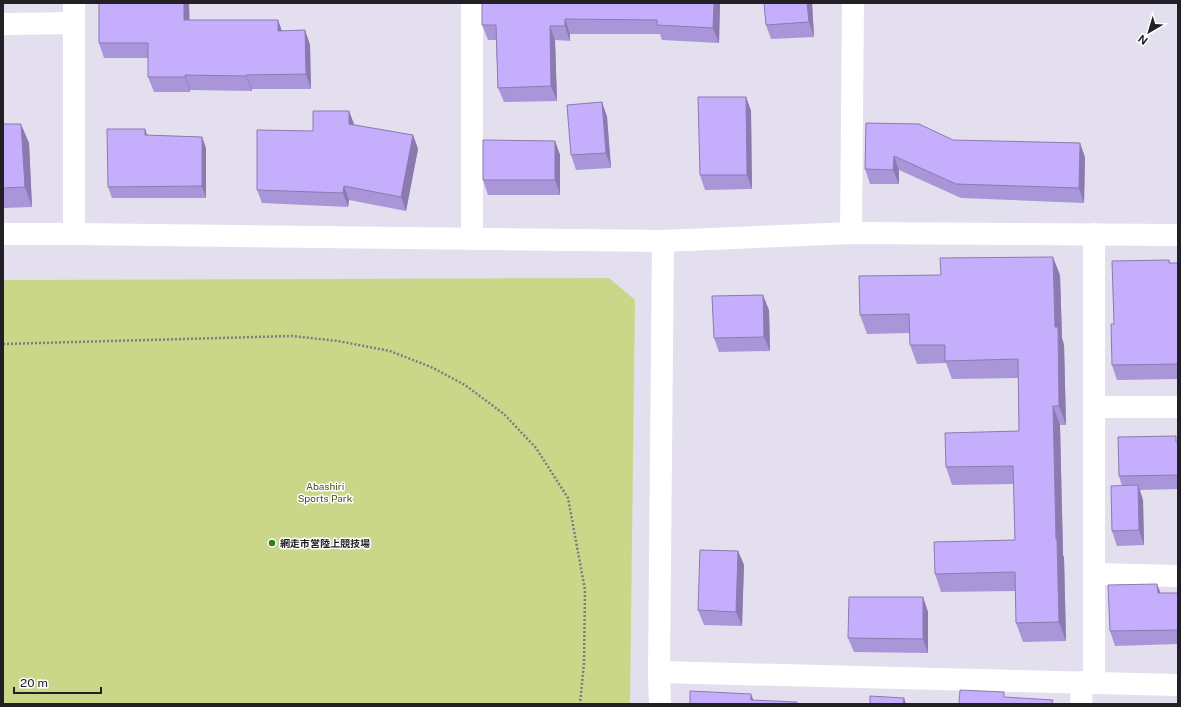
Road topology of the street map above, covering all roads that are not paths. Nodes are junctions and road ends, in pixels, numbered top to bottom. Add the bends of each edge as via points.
1 (472, 3) edge
2 (852, 3) edge
3 (74, 13) edge
4 (3, 24) edge
5 (851, 233) junction
6 (3, 234) edge
7 (74, 234) junction
8 (1094, 234) junction
9 (1178, 235) edge
10 (472, 239) junction
11 (663, 241) junction
12 (1094, 407) junction
13 (1178, 407) edge
14 (1094, 574) junction
15 (1178, 576) edge
16 (659, 672) junction
17 (1088, 683) junction
18 (1178, 685) edge
19 (660, 704) edge
20 (1081, 704) edge

1 - 10 street
2 - 5 street
3 - 4 street
3 - 7 street
5 - 8 street
5 - 11 street
6 - 7 street
7 - 10 street
8 - 9 street
8 - 12 street
10 - 11 street
11 - 16 street
12 - 13 street
12 - 14 street
14 - 15 street
14 - 17 street
16 - 17 street
16 - 19 street
17 - 18 street
17 - 20 street

